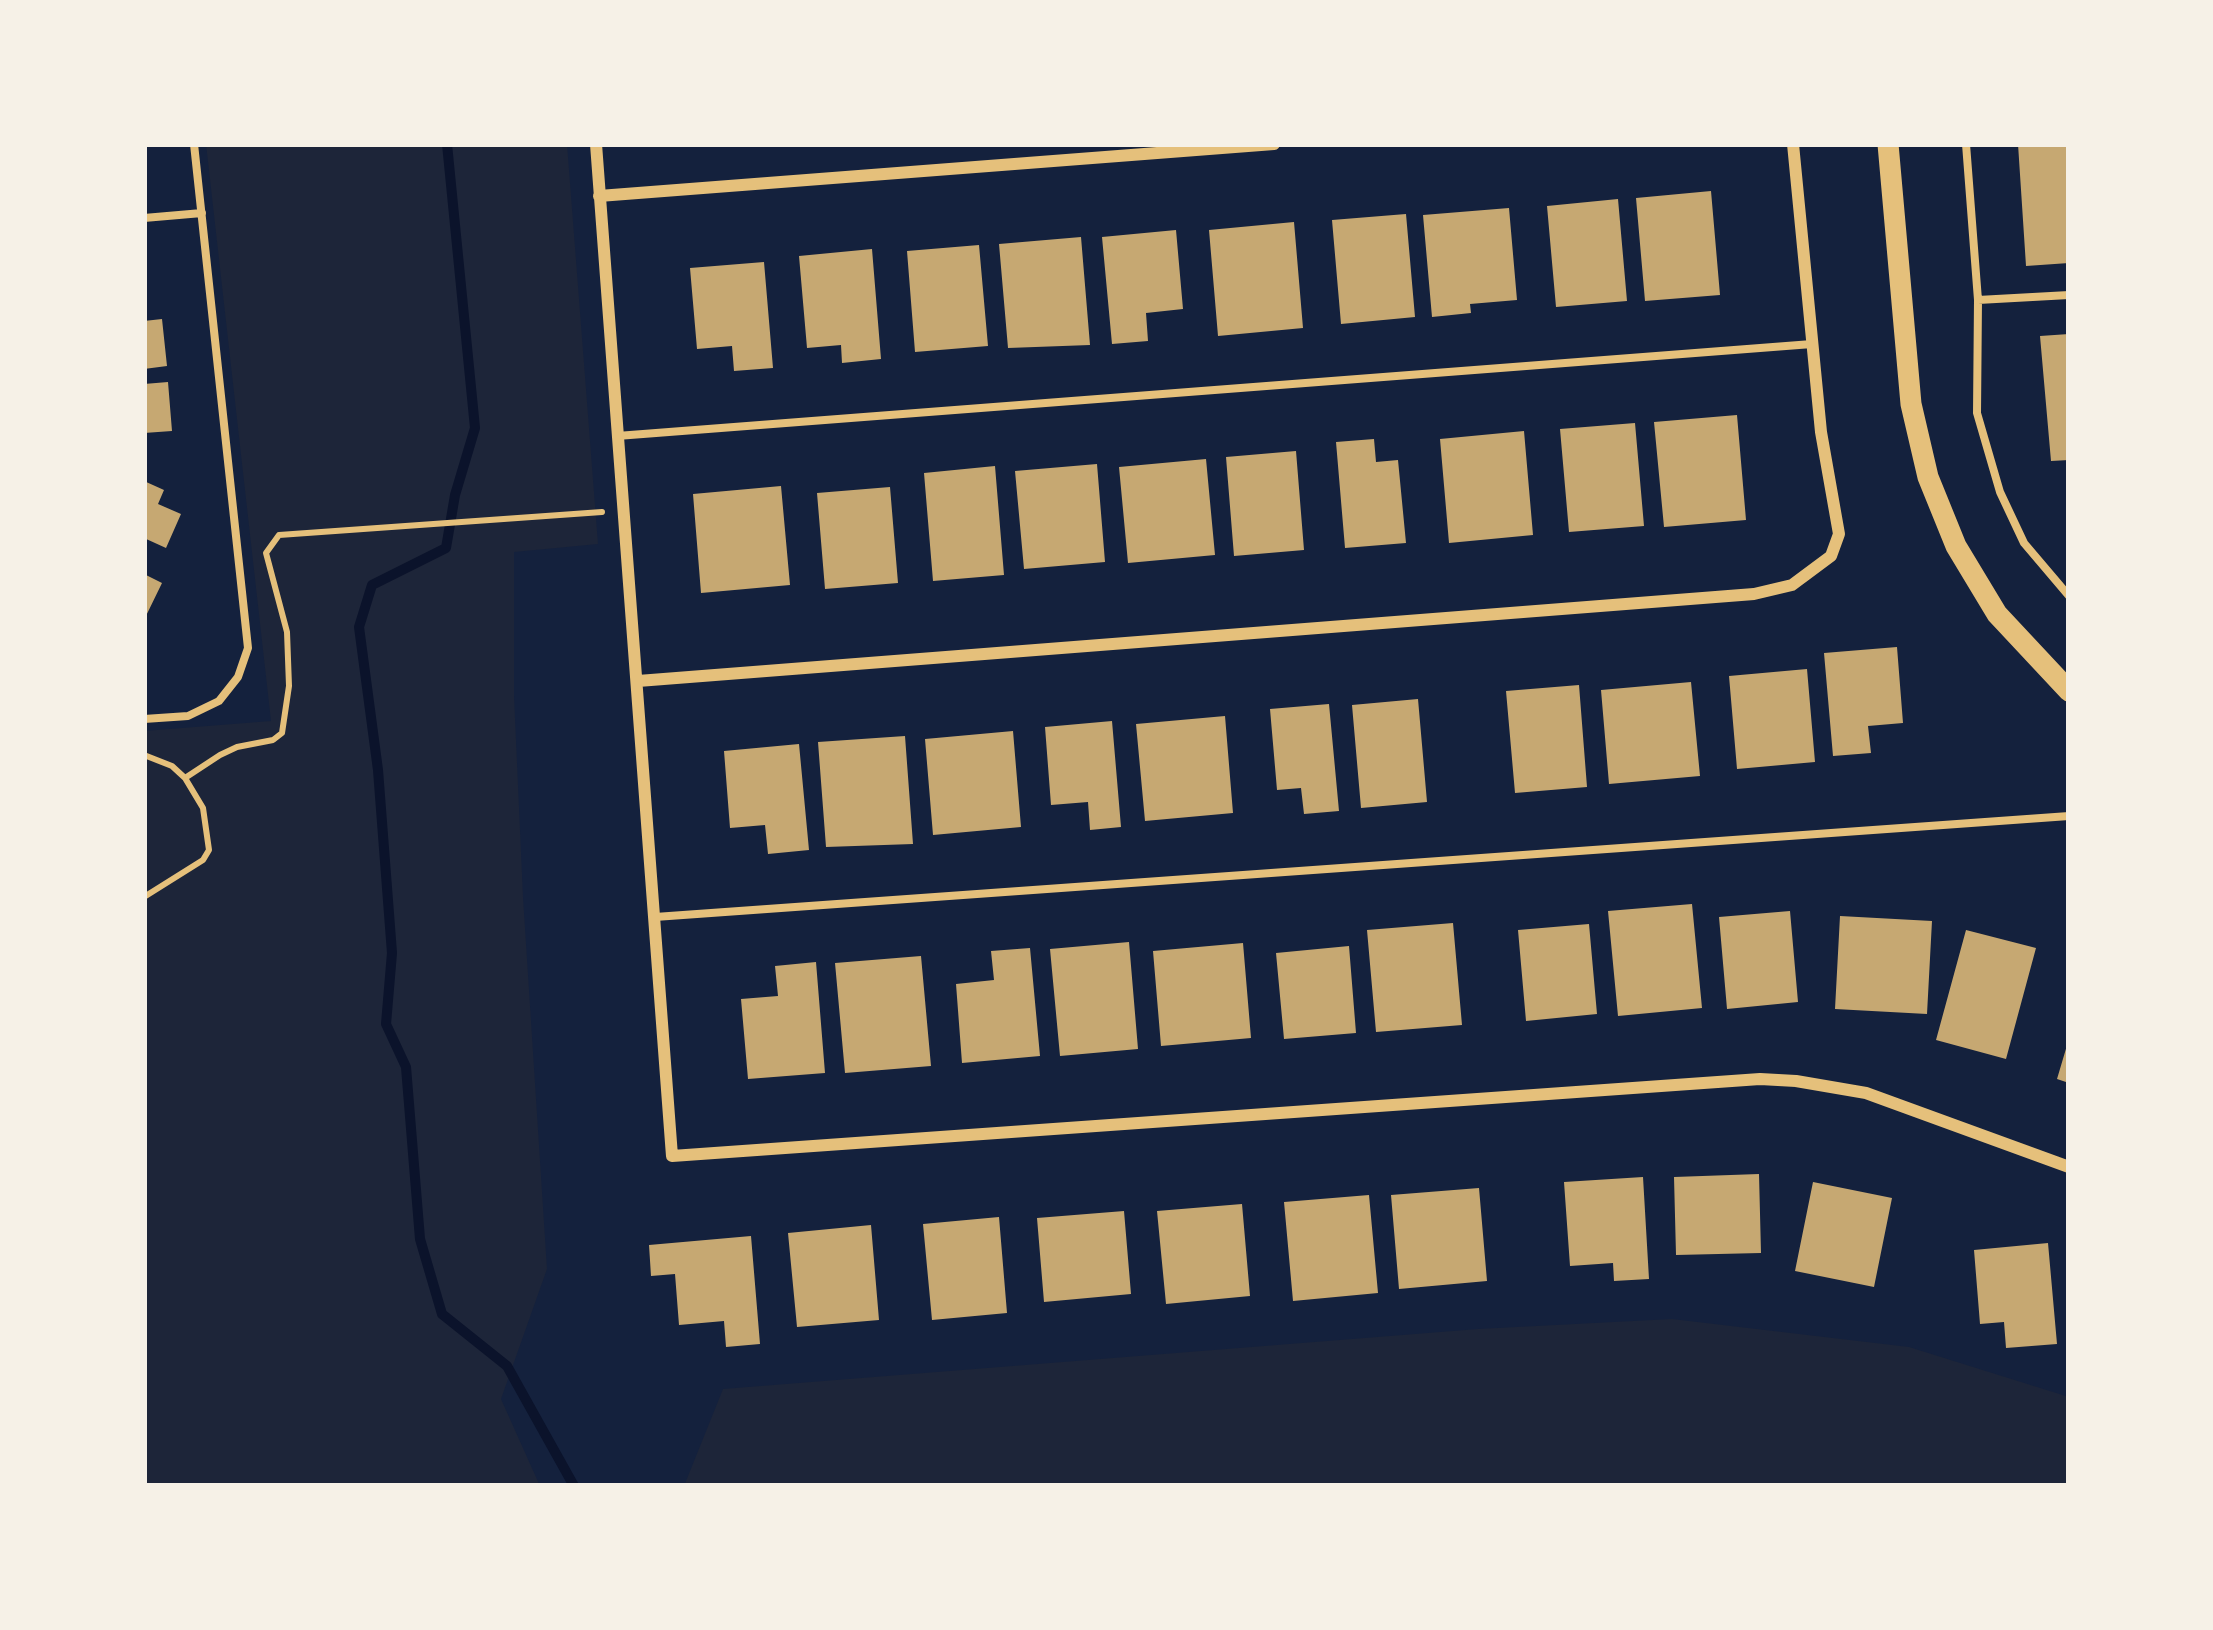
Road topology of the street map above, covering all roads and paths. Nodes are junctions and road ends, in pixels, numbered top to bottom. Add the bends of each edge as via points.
1 (194, 144) edge
2 (596, 144) edge
3 (1274, 144) edge
4 (1793, 144) edge
5 (1888, 144) edge
6 (1966, 144) edge
7 (599, 196) junction
8 (202, 213) junction
9 (144, 218) edge
10 (2069, 295) edge
11 (1978, 300) junction
12 (1812, 344) junction
13 (617, 436) junction
14 (623, 511) junction
15 (298, 532) dead end
16 (2069, 596) edge
17 (638, 680) junction
18 (2069, 691) edge
19 (144, 719) edge
20 (144, 755) edge
21 (2069, 817) edge
22 (144, 897) edge
23 (655, 917) junction
24 (2069, 1167) edge

1 - 8 lane
2 - 7 street
3 - 7 street
4 - 12 street
5 - 18 street via 1911,404 1928,477 1956,546 1997,614
6 - 11 lane
7 - 13 street
8 - 9 lane
8 - 19 lane via 248,648 219,701 188,716
10 - 11 lane
11 - 16 lane via 1977,413 2000,492 2024,543
12 - 13 lane
12 - 17 street via 1839,534 1820,566 1772,591
13 - 14 street
14 - 15 path
14 - 17 street
17 - 23 street
20 - 22 path via 185,778 209,836 203,860
21 - 23 lane
23 - 24 street via 672,1156 1760,1079 1866,1093

